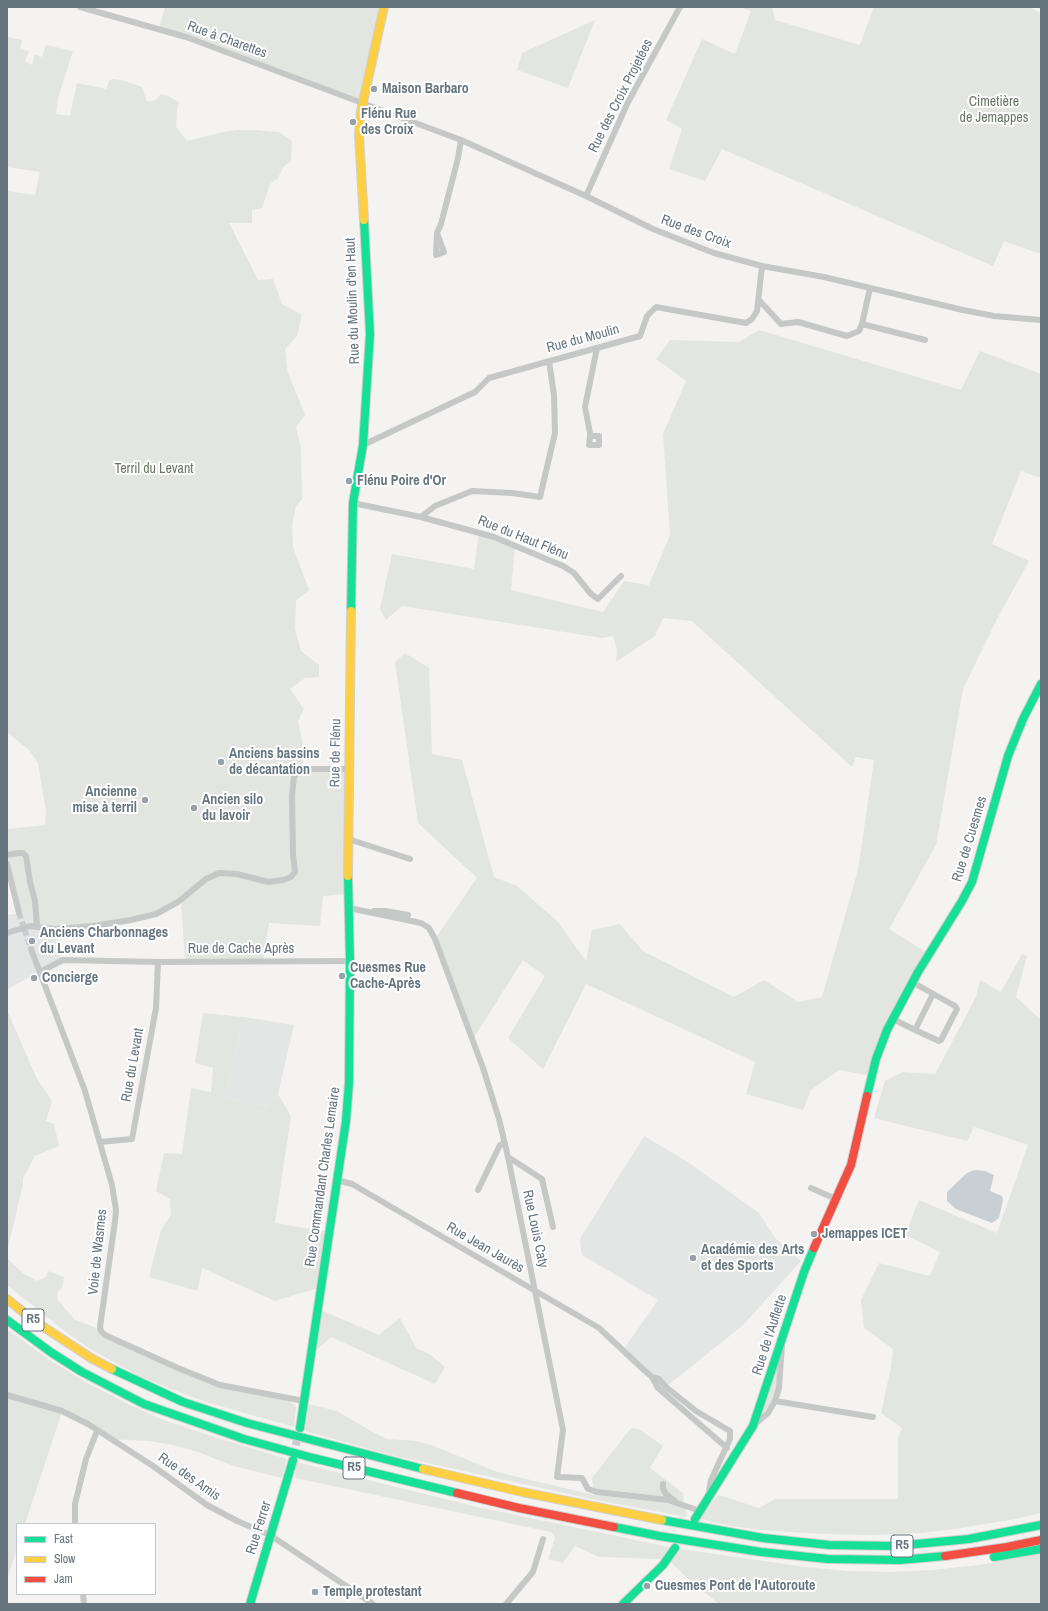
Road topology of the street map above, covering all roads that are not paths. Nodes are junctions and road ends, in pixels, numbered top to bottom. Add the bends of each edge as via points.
1 (80, 7) edge
2 (384, 7) edge
3 (680, 7) edge
4 (362, 103) junction
5 (461, 140) junction
6 (586, 196) junction
7 (437, 233) dead end
8 (762, 266) junction
9 (870, 288) junction
10 (759, 300) junction
11 (1041, 320) edge
12 (862, 324) junction
13 (925, 340) dead end
14 (597, 348) junction
15 (549, 361) junction
16 (590, 436) dead end
17 (364, 445) junction
18 (353, 503) junction
19 (421, 518) junction
20 (621, 576) dead end
21 (351, 668) joint
22 (1041, 684) edge
23 (349, 769) junction
24 (348, 839) junction
25 (7, 855) edge
26 (410, 859) dead end
27 (7, 864) edge
28 (349, 908) junction
29 (370, 912) junction
30 (20, 913) tunnel mouth
31 (408, 915) dead end
32 (37, 927) junction
33 (7, 933) edge
34 (31, 949) tunnel mouth
35 (350, 961) junction
36 (158, 962) junction
37 (40, 972) junction
38 (912, 982) junction
39 (933, 994) junction
40 (892, 1019) junction
41 (915, 1030) junction
42 (876, 1059) joint
43 (100, 1142) junction
44 (505, 1144) junction
45 (508, 1158) junction
46 (337, 1180) junction
47 (811, 1188) dead end
48 (478, 1190) dead end
49 (836, 1199) junction
50 (552, 1227) dead end
51 (536, 1292) junction
52 (7, 1299) edge
53 (7, 1320) edge
54 (782, 1339) junction
55 (652, 1377) junction
56 (7, 1395) edge
57 (304, 1401) junction
58 (775, 1401) junction
59 (873, 1417) dead end
60 (753, 1426) junction
61 (300, 1428) tunnel mouth
62 (97, 1431) junction
63 (726, 1448) junction
64 (292, 1460) tunnel mouth
65 (663, 1484) dead end
66 (707, 1499) junction
67 (680, 1504) junction
68 (700, 1511) junction
69 (695, 1518) dead end
70 (75, 1523) edge
71 (1041, 1525) edge
72 (270, 1536) junction
73 (543, 1539) dead end
74 (1041, 1540) edge
75 (675, 1548) dead end
76 (1041, 1549) edge
77 (862, 1560) junction
78 (250, 1604) edge
79 (373, 1604) edge
80 (506, 1604) edge
81 (623, 1604) edge

1 - 4 street, Rue à Charettes via 186,37
2 - 4 main road, Rue du Moulin d'en Haut
3 - 6 street, Rue des Croix Projetées via 628,102
4 - 5 street, Rue des Croix
4 - 17 main road, Rue du Moulin d'en Haut via 358,136 370,334
5 - 6 street, Rue des Croix
5 - 7 street
6 - 8 street, Rue des Croix via 653,229 714,253
8 - 9 street, Rue des Croix
8 - 10 street, Rue du Moulin
9 - 11 street, Rue des Croix via 994,316
9 - 12 street
10 - 12 street via 781,324 798,322 847,336 859,331
10 - 14 street, Rue du Moulin via 757,311 746,323 656,308 647,316 640,336
12 - 13 street
14 - 15 street, Rue du Moulin
14 - 16 street via 585,407
15 - 17 street, Rue du Moulin via 489,378 476,392
15 - 19 street, Rue du Haut Flénu via 554,394 555,433 540,497 512,492 472,491 435,506
17 - 18 main road, Rue du Moulin d'en Haut
18 - 19 street, Rue du Haut Flénu
18 - 21 main road, Rue du Moulin d'en Haut
19 - 20 street, Rue du Haut Flénu via 494,537 563,566 574,573 598,599
21 - 23 main road, Rue de Flénu
22 - 38 main road, Rue de Cuesmes via 1008,756 972,882
23 - 24 main road, Rue de Flénu
23 - 32 street via 303,770 294,777 292,796 295,872 291,877 268,882 238,874 220,873 206,879 178,902 156,914 93,926 55,929
24 - 26 street
24 - 28 main road, Rue de Flénu
25 - 32 street via 23,853 26,856 35,900
27 - 30 street
28 - 29 street, Rue Louis Caty
28 - 35 main road, Rue Commandant Charles Lemaire
29 - 31 street via 377,910
29 - 44 street, Rue Louis Caty via 421,923 429,928 483,1068 500,1119
32 - 33 street via 30,926
34 - 37 street, Voie de Wasmes
35 - 36 street, Rue de Cache Après
35 - 46 main road, Rue Commandant Charles Lemaire via 349,1083
36 - 37 street, Rue de Cache Après via 63,960
36 - 43 street, Rue du Levant via 156,1008 132,1139
37 - 43 street, Voie de Wasmes via 85,1091
38 - 39 street
38 - 40 main road, Rue de Cuesmes
39 - 41 street
39 - 41 street via 957,1009 949,1026 939,1042
40 - 41 street
40 - 42 main road, Rue de Cuesmes
42 - 49 main road, Rue de l'Auflette via 851,1165
43 - 57 street, Voie de Wasmes via 116,1210 101,1331 220,1385
44 - 45 street, Rue Louis Caty
44 - 48 street via 500,1145
45 - 50 street via 542,1179
45 - 51 street, Rue Louis Caty
46 - 51 street, Rue Jean Jaurès via 352,1184
46 - 57 main road, Rue Commandant Charles Lemaire
47 - 49 street
49 - 54 main road, Rue de l'Auflette via 804,1272
51 - 55 street, Rue Jean Jaurès via 599,1328
51 - 67 street, Rue Louis Caty via 562,1430 557,1477 582,1478 588,1489 597,1492 668,1500
52 - 71 main road, R5 via 33,1320 91,1358 183,1402 315,1442 522,1492 730,1533 829,1546 934,1544
53 - 77 main road, R5 via 52,1353 119,1392 144,1404 252,1441 519,1508 659,1536 794,1556
54 - 58 street via 779,1388
54 - 60 main road, Rue de l'Auflette
55 - 63 street, Rue Jean Jaurès via 658,1388
55 - 63 street, Rue Jean Jaurès via 659,1379 696,1411 730,1431 731,1436
56 - 62 street, Rue des Amis via 77,1418
57 - 61 main road
58 - 59 street
58 - 60 street via 768,1413
60 - 66 main road, Rue de l'Auflette
62 - 70 street via 86,1459 77,1496
62 - 72 street, Rue des Amis via 153,1466 207,1505
63 - 66 street, Rue Jean Jaurès via 711,1480
64 - 72 main road, Rue Ferrer
65 - 67 street via 666,1494
66 - 68 main road, Rue de l'Auflette
67 - 68 street, Rue Louis Caty
68 - 69 main road, Rue de l'Auflette
72 - 78 main road, Rue Ferrer
72 - 79 street, Rue des Amis
73 - 80 street via 533,1572
74 - 77 main road, R5 via 951,1556
75 - 81 main road via 663,1565
76 - 77 main road via 948,1563

